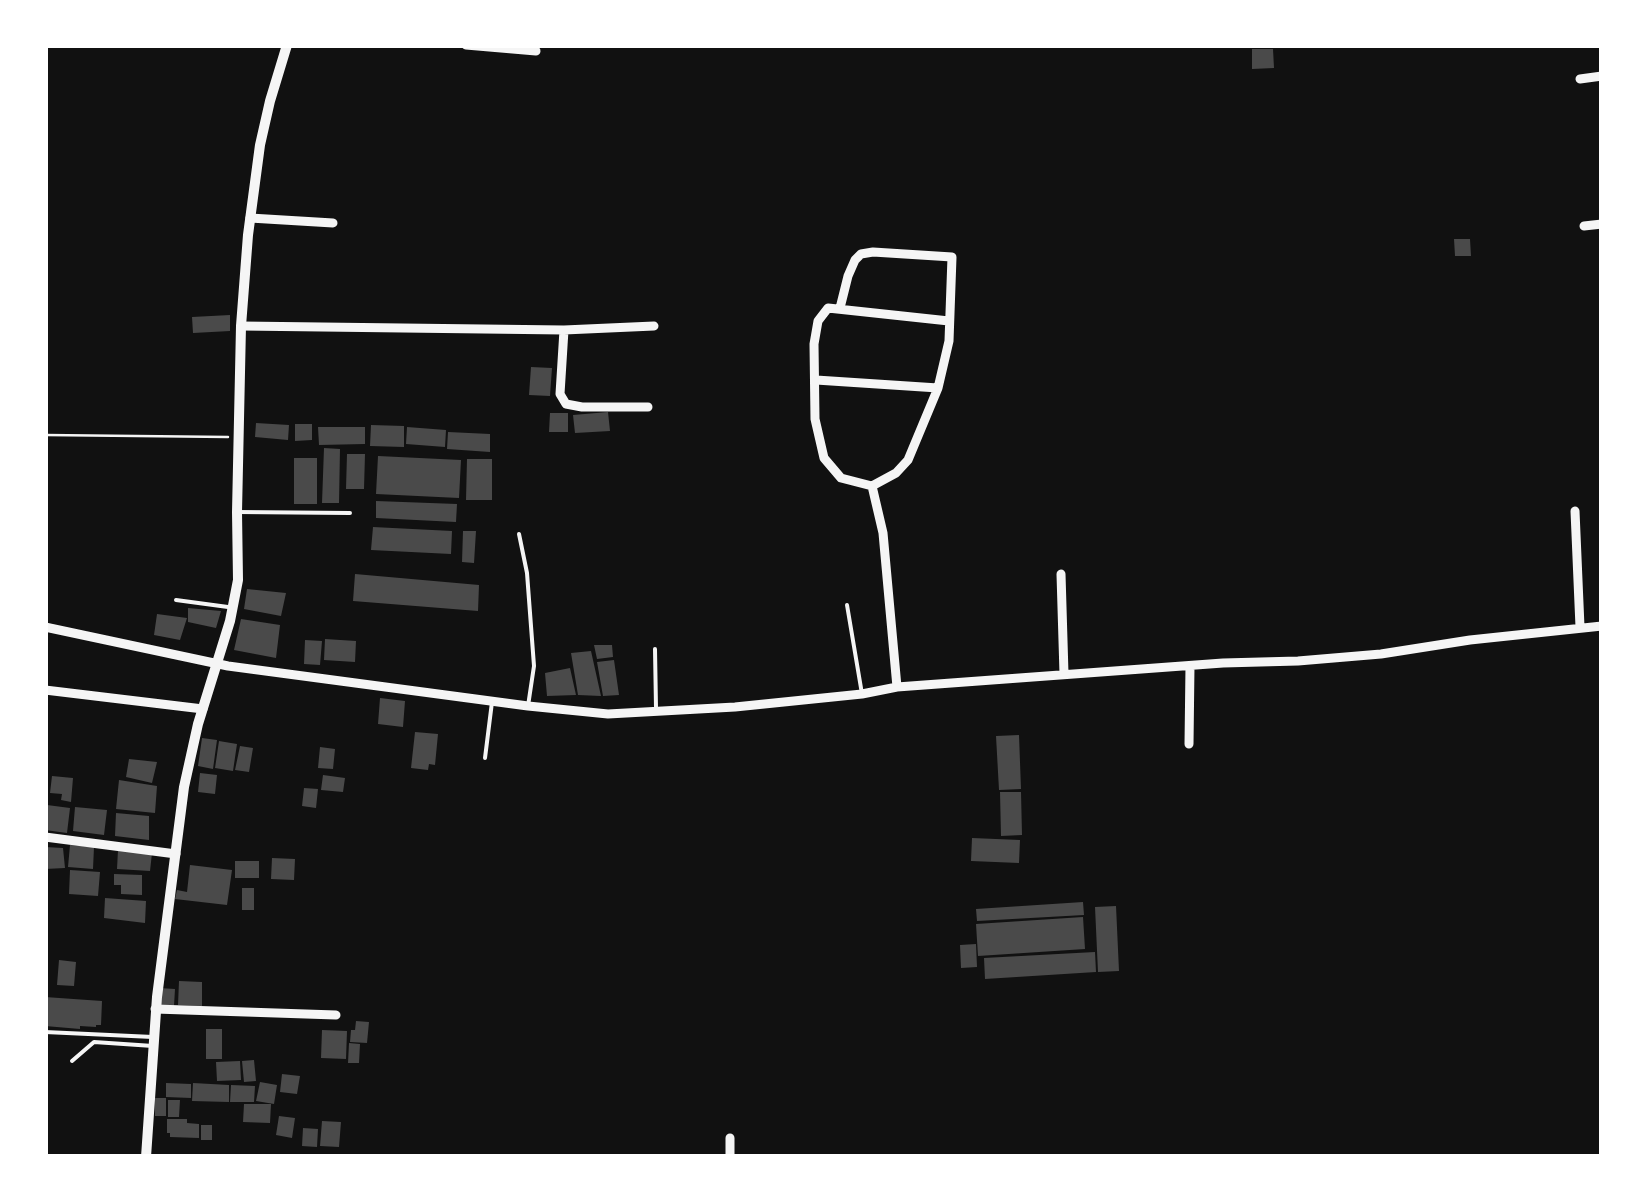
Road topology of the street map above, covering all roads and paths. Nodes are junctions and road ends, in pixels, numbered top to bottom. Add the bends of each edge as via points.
1 (287, 45) edge
2 (466, 45) edge
3 (536, 51) dead end
4 (1602, 76) edge
5 (1580, 79) dead end
6 (250, 218) junction
7 (333, 224) dead end
8 (1602, 224) edge
9 (1584, 226) dead end
10 (840, 308) junction
11 (949, 322) junction
12 (241, 326) junction
13 (654, 326) dead end
14 (564, 330) junction
15 (816, 380) junction
16 (938, 388) junction
17 (648, 407) dead end
18 (45, 435) edge
19 (240, 437) junction
20 (872, 486) junction
21 (1576, 511) dead end
22 (237, 512) junction
23 (350, 513) dead end
24 (519, 534) dead end
25 (1062, 574) dead end
26 (176, 600) dead end
27 (847, 605) dead end
28 (233, 608) junction
29 (1602, 626) edge
30 (45, 627) edge
31 (1580, 627) junction
32 (655, 649) dead end
33 (217, 664) junction
34 (1190, 666) junction
35 (1064, 674) junction
36 (897, 688) junction
37 (45, 690) edge
38 (862, 694) junction
39 (492, 702) junction
40 (528, 706) junction
41 (203, 709) junction
42 (656, 713) junction
43 (1189, 744) dead end
44 (485, 758) dead end
45 (45, 837) edge
46 (176, 854) junction
47 (156, 1009) junction
48 (336, 1015) dead end
49 (45, 1032) edge
50 (153, 1041) junction
51 (72, 1062) dead end
52 (730, 1138) dead end
53 (146, 1157) edge
54 (730, 1157) edge

1 - 6 street via 260,145
2 - 3 street
4 - 5 street
6 - 7 street
6 - 12 street
8 - 9 street
10 - 11 street
10 - 11 street via 861,254 952,257
10 - 15 street via 828,308 818,322
11 - 16 street
12 - 14 street
12 - 19 street
13 - 14 street
14 - 17 street via 560,394 566,404
15 - 16 street
15 - 20 street via 824,458 841,478
16 - 20 street via 908,460
18 - 19 path
19 - 22 street
20 - 36 street via 883,534
21 - 31 street
22 - 23 lane
22 - 28 street
24 - 40 lane via 534,666
25 - 35 street
26 - 28 lane
27 - 38 lane
28 - 33 street
29 - 31 street
30 - 33 street
31 - 34 street via 1381,654
32 - 42 lane
33 - 39 street
33 - 41 street
34 - 35 street
34 - 43 street
35 - 36 street
36 - 38 street
37 - 41 street
38 - 42 street
39 - 40 street
39 - 44 lane
40 - 42 street
41 - 46 street
45 - 46 street
46 - 47 street
47 - 48 street
47 - 50 street
49 - 50 lane
50 - 51 lane via 94,1042
50 - 53 street
52 - 54 street

